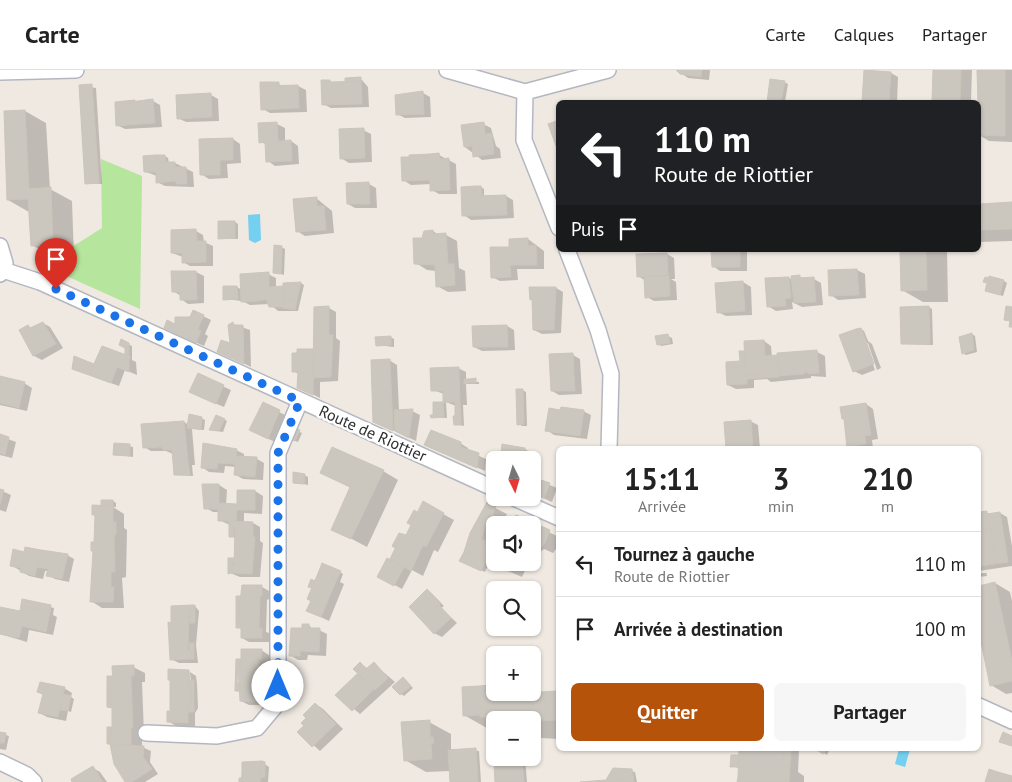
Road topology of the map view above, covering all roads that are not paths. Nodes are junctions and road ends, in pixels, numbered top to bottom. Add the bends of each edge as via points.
1 (76, 70) edge
2 (447, 70) edge
3 (608, 70) edge
4 (0, 72) edge
5 (525, 92) junction
6 (556, 220) edge
7 (0, 246) edge
8 (568, 252) edge
9 (1, 272) edge
10 (300, 401) junction
11 (609, 446) edge
12 (486, 485) edge
13 (532, 506) edge
14 (556, 517) edge
15 (981, 707) edge
16 (1012, 721) edge
17 (146, 733) dead end
18 (0, 762) edge
19 (34, 782) edge

1 - 4 street
2 - 5 street
3 - 5 street
5 - 6 street via 524,140
7 - 9 street via 4,255
8 - 11 street via 611,374
9 - 10 street, Route de Riottier via 49,286
10 - 12 street, Route de Riottier
10 - 17 street via 278,453 278,703 257,728 217,736
13 - 14 street
15 - 16 street
18 - 19 street

